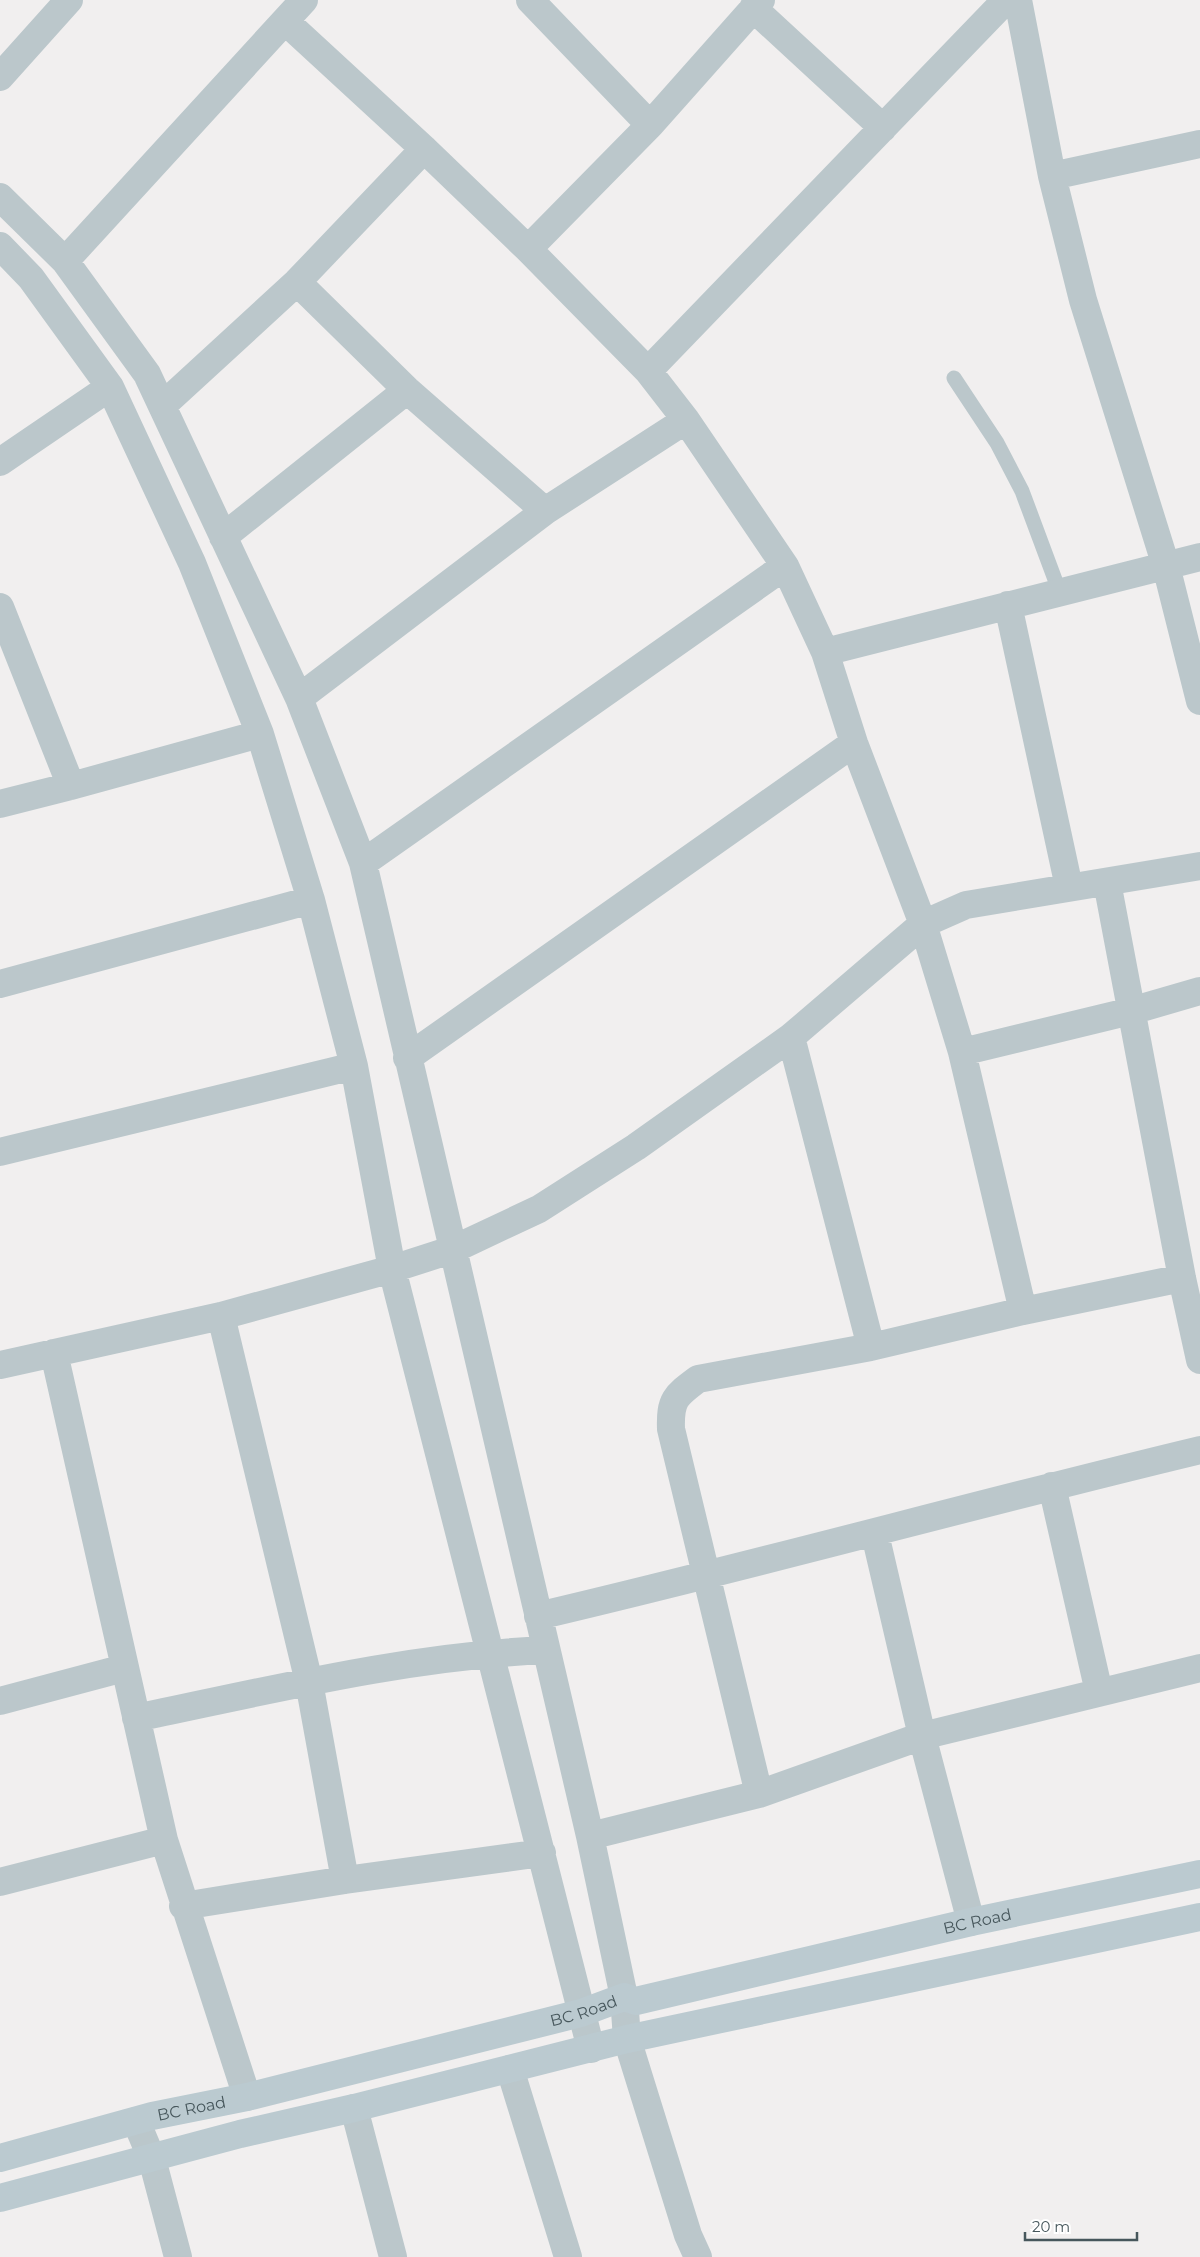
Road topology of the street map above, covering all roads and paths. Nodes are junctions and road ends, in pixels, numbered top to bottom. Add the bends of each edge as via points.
1 (69, 0) edge
2 (304, 0) edge
3 (530, 0) edge
4 (1006, 0) edge
5 (1018, 0) edge
6 (757, 4) edge
7 (284, 21) junction
8 (0, 77) edge
9 (650, 124) junction
10 (882, 128) junction
11 (1200, 144) edge
12 (424, 149) junction
13 (1052, 176) junction
14 (0, 197) edge
15 (0, 246) edge
16 (528, 249) junction
17 (65, 261) junction
18 (297, 282) junction
19 (648, 371) junction
20 (954, 378) dead end
21 (110, 387) junction
22 (408, 390) junction
23 (162, 406) junction
24 (686, 420) junction
25 (0, 462) edge
26 (545, 511) junction
27 (224, 537) junction
28 (1200, 557) edge
29 (785, 566) junction
30 (1166, 566) junction
31 (1060, 593) junction
32 (1008, 605) junction
33 (0, 607) edge
34 (825, 652) junction
35 (299, 698) junction
36 (1200, 701) edge
37 (260, 734) junction
38 (854, 743) junction
39 (71, 786) junction
40 (0, 804) edge
41 (363, 863) junction
42 (1200, 866) edge
43 (1107, 882) junction
44 (1069, 887) junction
45 (311, 900) junction
46 (923, 924) junction
47 (0, 984) edge
48 (1200, 990) edge
49 (1132, 1011) junction
50 (791, 1037) junction
51 (962, 1052) junction
52 (407, 1058) junction
53 (354, 1066) junction
54 (0, 1152) edge
55 (454, 1249) junction
56 (392, 1269) junction
57 (1182, 1278) junction
58 (1023, 1311) junction
59 (221, 1316) junction
60 (870, 1347) junction
61 (54, 1353) junction
62 (1200, 1360) edge
63 (0, 1365) edge
64 (1200, 1450) edge
65 (1052, 1486) junction
66 (875, 1534) junction
67 (707, 1577) junction
68 (538, 1616) junction
69 (546, 1650) junction
70 (491, 1653) junction
71 (124, 1668) junction
72 (1200, 1668) edge
73 (309, 1682) junction
74 (1099, 1692) junction
75 (0, 1701) edge
76 (136, 1718) junction
77 (922, 1736) junction
78 (760, 1794) junction
79 (590, 1836) junction
80 (164, 1840) junction
81 (542, 1854) junction
82 (1200, 1874) edge
83 (345, 1880) junction
84 (0, 1882) edge
85 (183, 1906) junction
86 (1200, 1917) edge
87 (971, 1922) junction
88 (624, 1998) junction
89 (581, 2013) junction
90 (627, 2039) junction
91 (591, 2049) junction
92 (510, 2069) junction
93 (247, 2097) junction
94 (354, 2108) junction
95 (136, 2120) junction
96 (0, 2158) edge
97 (152, 2159) junction
98 (0, 2198) edge
99 (178, 2257) edge
100 (393, 2257) edge
101 (568, 2257) edge
102 (698, 2257) edge

1 - 8 street
2 - 7 street
3 - 9 street
4 - 10 street
5 - 13 street
6 - 9 street
6 - 10 street
7 - 12 street
7 - 17 street
9 - 16 street
10 - 19 street
11 - 13 street
12 - 16 street
12 - 18 street
13 - 30 street via 1083,300
14 - 17 street
15 - 21 street via 31,278
16 - 19 street
17 - 23 street via 147,374
18 - 22 street
18 - 23 street
19 - 24 street
20 - 31 lane via 997,443 1022,491
21 - 25 street
21 - 37 street via 192,562
22 - 26 street
22 - 27 street
23 - 27 street
24 - 26 street
24 - 29 street
26 - 35 street
27 - 35 street
28 - 30 street
29 - 34 street
29 - 41 street
30 - 31 street
30 - 36 street
31 - 32 street
32 - 34 street
32 - 44 street
33 - 39 street
34 - 38 street
35 - 41 street
37 - 39 street
37 - 45 street
38 - 46 street
38 - 52 street
39 - 40 street
41 - 52 street
42 - 43 street
43 - 44 street
43 - 49 street
44 - 46 street via 966,905
45 - 47 street
45 - 53 street
46 - 50 street
46 - 51 street
48 - 49 street
49 - 51 street
49 - 57 street
50 - 55 street via 636,1147 539,1209
50 - 60 street
51 - 58 street
52 - 55 street
53 - 54 street
53 - 56 street
55 - 56 street
55 - 68 street
56 - 59 street
56 - 70 street
57 - 58 street
57 - 62 street
58 - 60 street
59 - 61 street
59 - 73 street
60 - 67 street via 698,1379 681,1391 670,1408 671,1429
61 - 63 street
61 - 71 street
64 - 65 street
65 - 66 street
65 - 74 street
66 - 67 street
66 - 77 street
67 - 68 street
67 - 78 street
68 - 69 street
69 - 70 street
69 - 79 street
70 - 73 street
70 - 81 street
71 - 75 street
71 - 76 street
72 - 74 street
73 - 76 street
73 - 83 street
74 - 77 street
76 - 80 street
77 - 78 street
77 - 87 street
78 - 79 street
79 - 88 street
80 - 84 street
80 - 85 street
81 - 83 street
81 - 89 street
82 - 87 street, BC Road
83 - 85 street
85 - 93 street
86 - 90 street
87 - 88 street, BC Road via 636,2001
88 - 89 street, BC Road
88 - 90 street
89 - 91 street
89 - 93 street, BC Road
90 - 91 street
90 - 102 street
91 - 92 street
92 - 94 street
92 - 101 street
93 - 95 street, BC Road
94 - 97 street via 240,2134
94 - 100 street
95 - 96 street, BC Road
95 - 97 street
97 - 98 street
97 - 99 street

